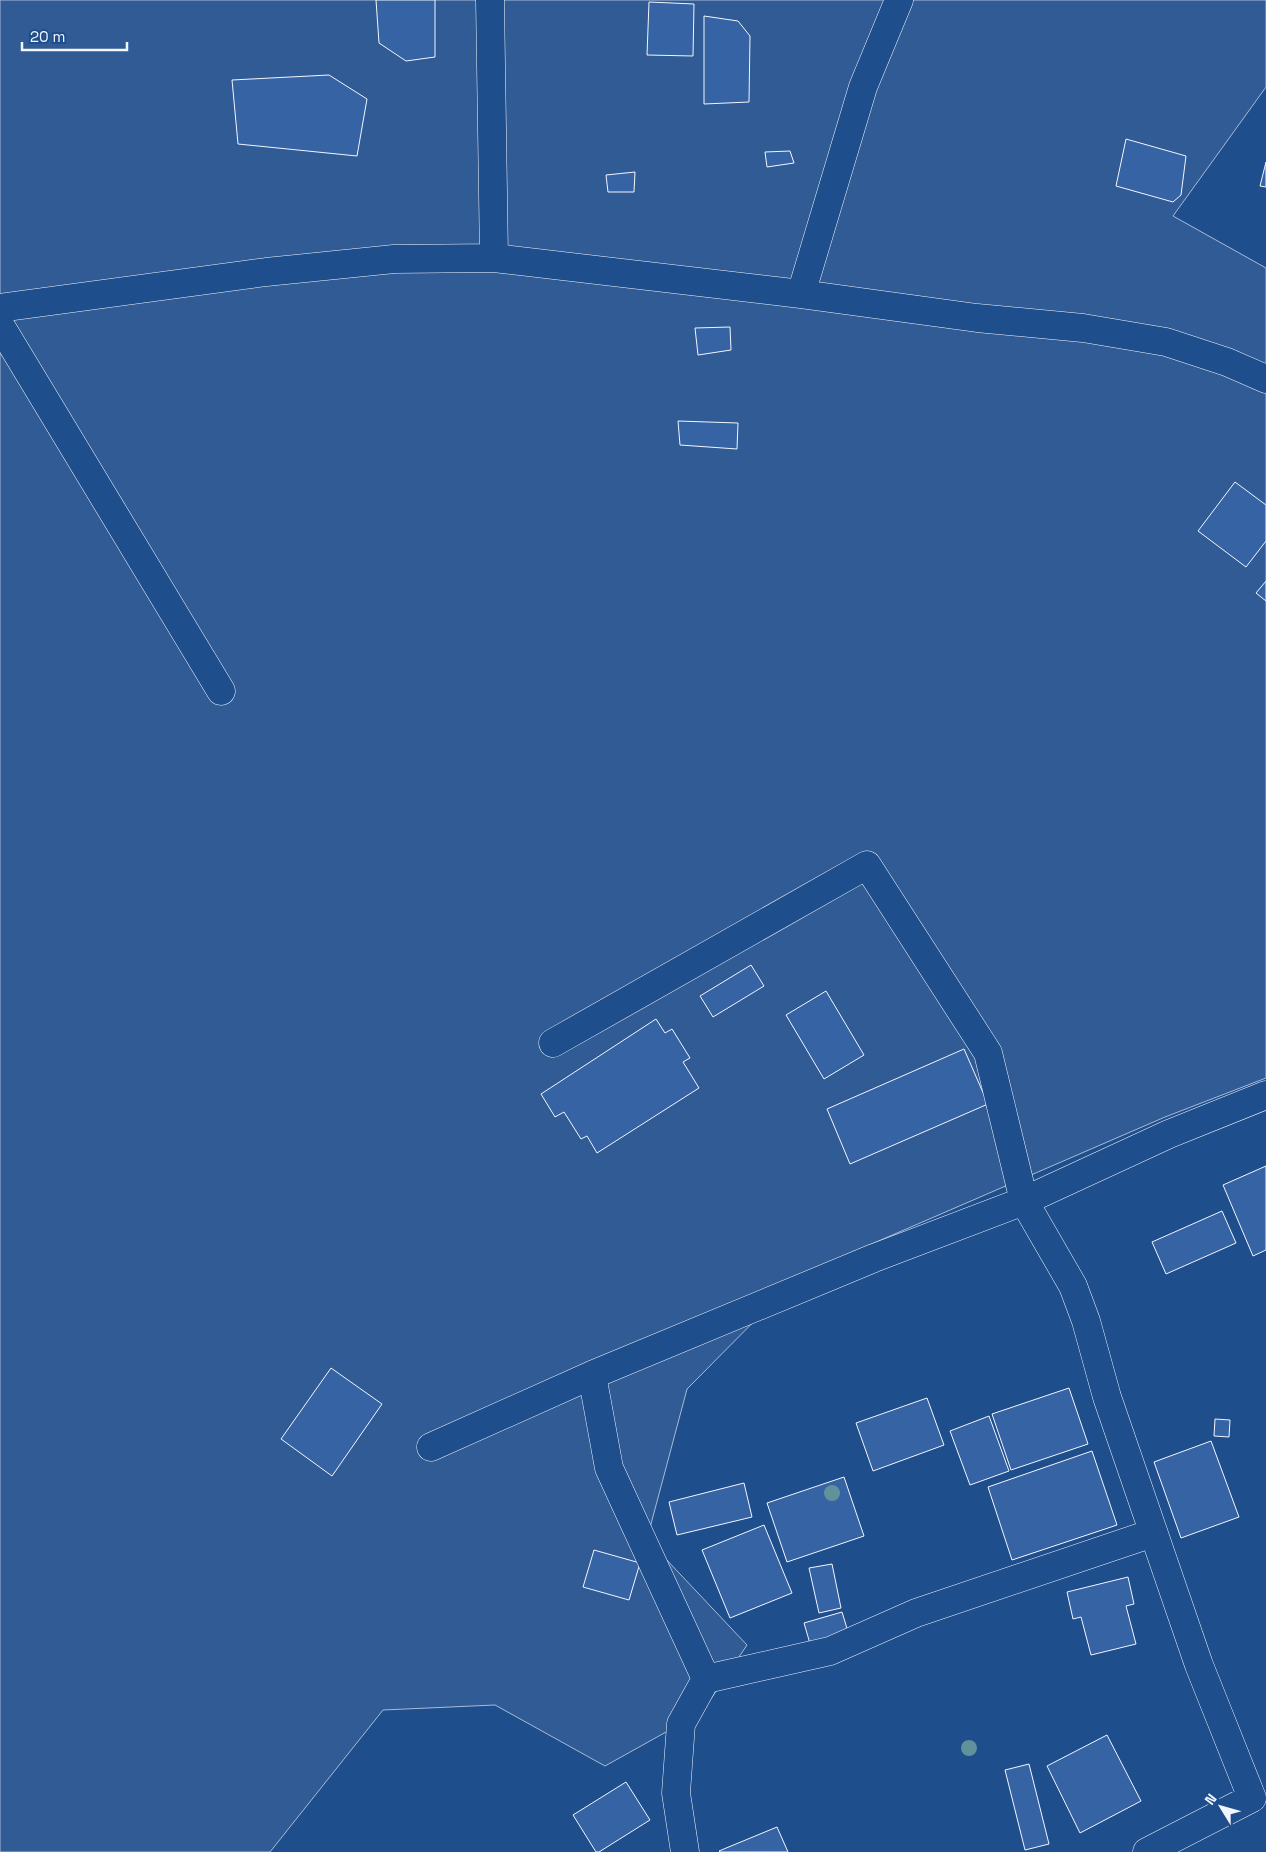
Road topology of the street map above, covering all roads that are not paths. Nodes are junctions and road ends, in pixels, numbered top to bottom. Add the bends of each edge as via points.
1 (490, 0) edge
2 (900, 0) edge
3 (494, 258) junction
4 (801, 294) junction
5 (0, 308) edge
6 (0, 325) edge
7 (1266, 379) edge
8 (221, 691) dead end
9 (553, 1043) dead end
10 (1266, 1095) edge
11 (1024, 1201) junction
12 (592, 1375) junction
13 (432, 1447) dead end
14 (1153, 1533) junction
15 (706, 1679) junction
16 (685, 1852) edge
17 (1147, 1852) edge

1 - 3 street
2 - 4 street via 863,87
3 - 4 street
3 - 5 street via 394,259 266,272
4 - 7 street via 976,318 1083,328 1166,342
6 - 8 street
9 - 11 street via 867,864 988,1053
10 - 11 street via 1169,1134
11 - 12 street via 874,1258
11 - 14 street via 1073,1286
12 - 13 street
12 - 15 street via 609,1468
14 - 15 street via 916,1614 830,1651
14 - 17 street via 1199,1664 1252,1798
15 - 16 street via 681,1724 676,1793

